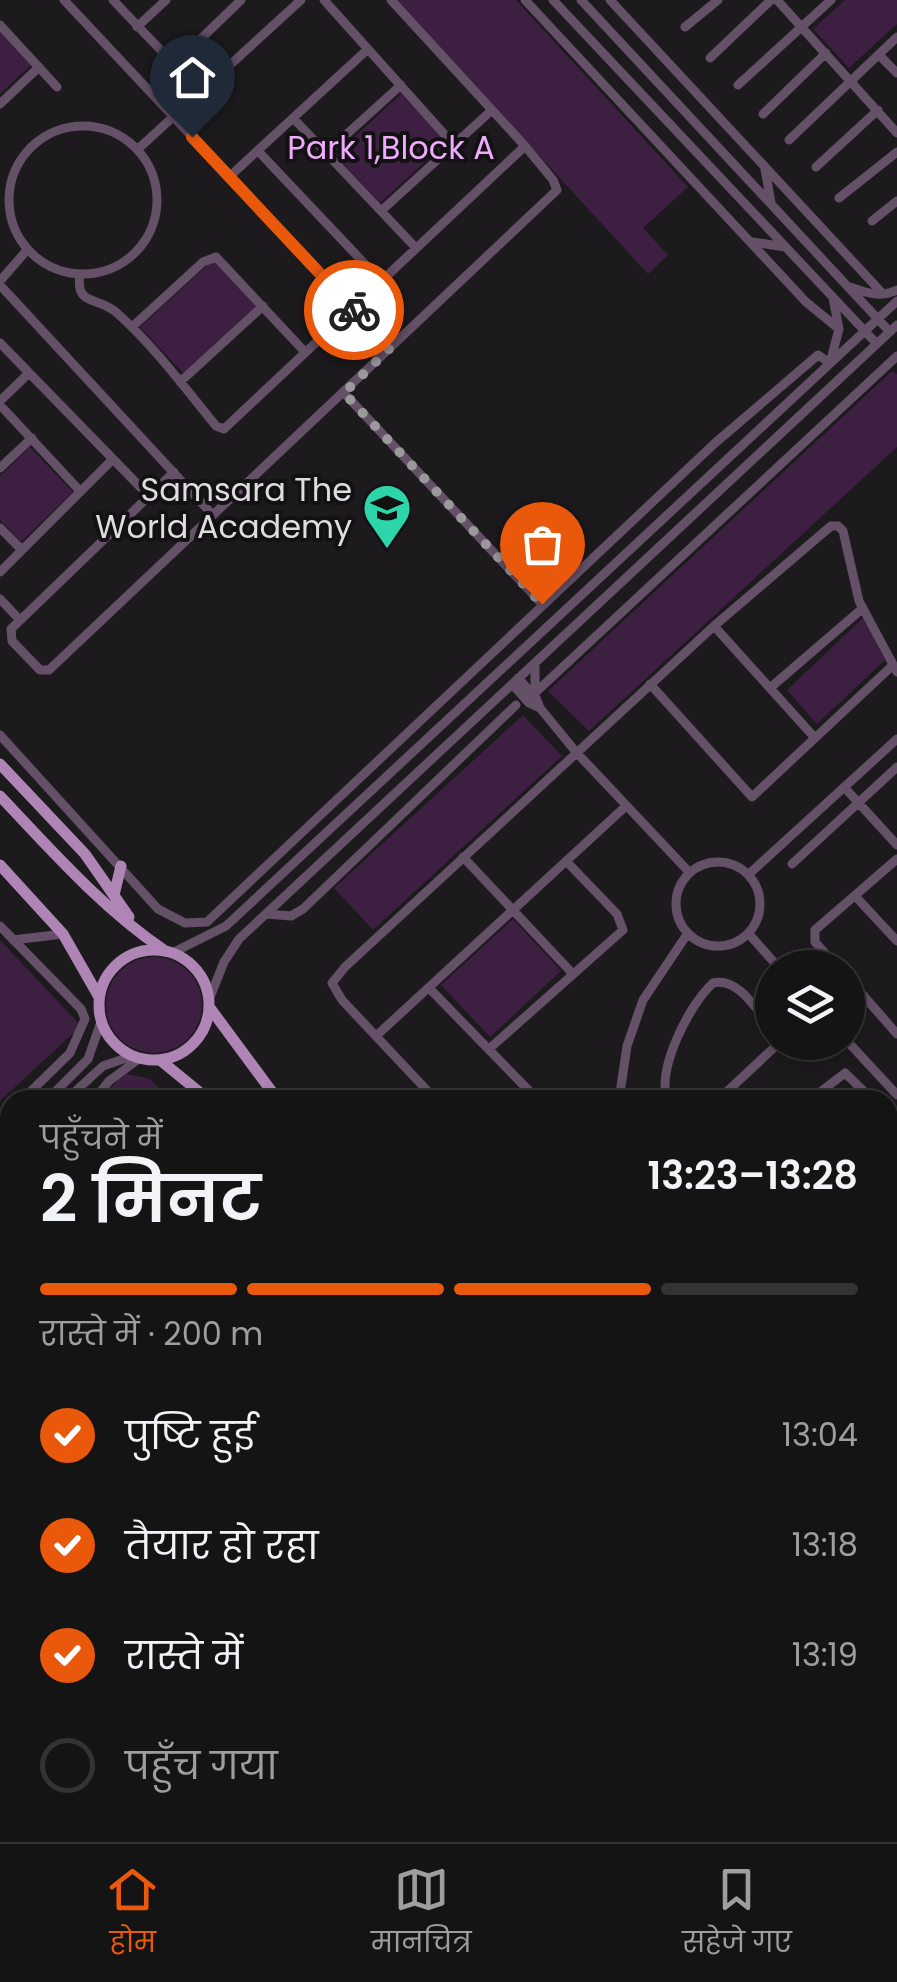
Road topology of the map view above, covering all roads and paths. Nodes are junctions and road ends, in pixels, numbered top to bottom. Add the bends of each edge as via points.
1 (64, 0) edge
2 (112, 0) edge
3 (166, 0) edge
4 (241, 0) edge
5 (301, 0) edge
6 (324, 0) edge
7 (391, 0) edge
8 (525, 0) edge
9 (553, 0) edge
10 (581, 0) edge
11 (610, 0) edge
12 (718, 0) edge
13 (774, 0) edge
14 (828, 1) edge
15 (0, 25) edge
16 (137, 27) junction
17 (685, 27) dead end
18 (802, 27) junction
19 (897, 37) edge
20 (368, 48) junction
21 (826, 54) junction
22 (879, 54) junction
23 (710, 58) dead end
24 (39, 67) junction
25 (897, 73) edge
26 (851, 81) junction
27 (401, 85) junction
28 (738, 86) dead end
29 (57, 87) dead end
30 (0, 104) edge
31 (492, 110) junction
32 (878, 110) junction
33 (762, 114) dead end
34 (173, 117) junction
35 (293, 118) junction
36 (897, 133) edge
37 (789, 140) dead end
38 (454, 144) junction
39 (525, 146) junction
40 (138, 149) junction
41 (258, 151) junction
42 (897, 152) edge
43 (326, 153) junction
44 (764, 167) junction
45 (816, 167) dead end
46 (229, 177) junction
47 (840, 198) dead end
48 (897, 201) edge
49 (772, 204) junction
50 (381, 211) junction
51 (872, 221) dead end
52 (751, 242) junction
53 (784, 246) junction
54 (416, 248) junction
55 (27, 250) junction
56 (80, 274) junction
57 (381, 282) junction
58 (0, 283) edge
59 (847, 286) junction
60 (897, 290) edge
61 (883, 294) junction
62 (833, 298) junction
63 (897, 302) edge
64 (263, 306) junction
65 (352, 308) junction
66 (878, 319) junction
67 (132, 328) junction
68 (839, 329) junction
69 (864, 331) junction
70 (887, 335) edge
71 (0, 343) edge
72 (390, 348) junction
73 (304, 352) junction
74 (897, 354) edge
75 (830, 363) junction
76 (29, 373) junction
77 (180, 382) junction
78 (344, 393) junction
79 (0, 403) edge
80 (32, 438) junction
81 (714, 444) junction
82 (738, 448) junction
83 (701, 456) junction
84 (114, 459) junction
85 (0, 468) edge
86 (174, 472) junction
87 (707, 476) junction
88 (80, 491) junction
89 (149, 496) junction
90 (211, 513) junction
91 (0, 528) edge
92 (20, 549) junction
93 (0, 572) edge
94 (0, 599) edge
95 (542, 604) junction
96 (863, 608) junction
97 (20, 620) junction
98 (714, 626) junction
99 (535, 663) junction
100 (895, 668) edge
101 (515, 681) junction
102 (650, 684) junction
103 (770, 688) junction
104 (535, 700) junction
105 (490, 704) junction
106 (516, 705) junction
107 (0, 735) edge
108 (815, 738) junction
109 (897, 739) edge
110 (576, 752) junction
111 (0, 764) edge
112 (897, 767) edge
113 (844, 788) junction
114 (0, 796) edge
115 (858, 802) junction
116 (626, 806) junction
117 (897, 846) edge
118 (462, 857) junction
119 (897, 859) edge
120 (566, 861) junction
121 (792, 864) dead end
122 (0, 866) edge
123 (121, 866) junction
124 (690, 872) junction
125 (260, 873) junction
126 (749, 874) junction
127 (262, 893) junction
128 (114, 895) junction
129 (856, 897) junction
130 (513, 910) junction
131 (266, 914) junction
132 (0, 926) edge
133 (688, 933) junction
134 (748, 933) junction
135 (64, 934) junction
136 (142, 934) junction
137 (13, 940) junction
138 (897, 941) edge
139 (763, 950) edge
140 (822, 950) edge
141 (169, 951) junction
142 (572, 973) junction
143 (429, 988) junction
144 (99, 997) junction
145 (865, 997) edge
146 (210, 1002) junction
147 (755, 1008) edge
148 (101, 1022) junction
149 (897, 1034) edge
150 (376, 1036) junction
151 (489, 1049) junction
152 (136, 1057) junction
153 (160, 1060) junction
154 (761, 1060) edge
155 (864, 1060) edge
156 (32, 1090) edge
157 (56, 1090) edge
158 (77, 1090) edge
159 (101, 1090) edge
160 (197, 1090) edge
161 (271, 1090) edge
162 (427, 1090) edge
163 (528, 1090) edge
164 (620, 1090) edge
165 (665, 1090) edge
166 (729, 1090) edge
167 (823, 1090) edge
168 (863, 1090) edge
169 (892, 1090) edge

1 - 34 street
2 - 16 street
3 - 16 street
4 - 16 street via 176,60 166,59
5 - 34 street
6 - 20 street
7 - 31 street
8 - 52 street
9 - 53 street
10 - 49 street
11 - 44 street
12 - 17 street
13 - 18 street
13 - 23 street
14 - 18 street
15 - 24 street
18 - 21 street
18 - 28 street
19 - 22 street
20 - 27 street
20 - 35 street
21 - 26 street
21 - 33 street
22 - 25 street
22 - 26 street
24 - 29 street
24 - 30 street
26 - 32 street
26 - 37 street
27 - 38 street
27 - 43 street
31 - 38 street
31 - 39 street
32 - 36 street
32 - 45 street
34 - 40 street
34 - 46 street
35 - 41 street
35 - 43 street
38 - 50 street
39 - 54 street
39 - 72 street via 557,190
40 - 55 street via 109,130 75,125 32,144 9,184 14,230
40 - 56 street via 157,188 151,231 122,264
41 - 46 street
41 - 57 street
42 - 47 street
43 - 50 street
44 - 49 street
44 - 61 street
46 - 65 street
48 - 51 street
49 - 59 street
50 - 54 street
52 - 53 street
52 - 68 street
53 - 62 street
54 - 57 street
55 - 56 street via 51,268
55 - 58 street
56 - 67 street via 80,295 114,310
57 - 65 street
58 - 86 street
59 - 61 street
59 - 66 street
60 - 61 street
62 - 68 street
62 - 69 street
63 - 66 street
64 - 67 street via 212,257
64 - 73 street
64 - 77 street
65 - 72 street
65 - 73 street
66 - 69 street
66 - 70 street
67 - 77 street
68 - 75 street
69 - 70 street
69 - 75 street
70 - 74 street
70 - 99 street
71 - 76 street
72 - 78 street
73 - 77 street via 224,429
74 - 104 street
75 - 81 street via 818,354
75 - 82 street
76 - 79 street
76 - 84 street
78 - 90 street
78 - 95 street
79 - 80 street
80 - 85 street
80 - 88 street
81 - 82 street
81 - 83 street
82 - 87 street
83 - 87 street
83 - 95 street
84 - 88 street
84 - 89 street
86 - 89 street
86 - 90 street
87 - 127 street
88 - 92 street
89 - 97 street
90 - 97 street via 49,670 40,670 12,641
91 - 92 street
92 - 93 street
94 - 97 street
95 - 125 street
96 - 98 street via 843,531 831,526
96 - 100 street
96 - 103 street
98 - 102 street
98 - 103 street
99 - 101 street
99 - 104 street
100 - 108 street
101 - 104 street
101 - 105 street
102 - 108 street via 752,797
102 - 110 street
103 - 108 street
104 - 106 street
104 - 110 street
105 - 106 street
105 - 131 street
106 - 131 street via 303,909 291,916
107 - 123 street
109 - 113 street
110 - 116 street
110 - 118 street
111 - 128 main road via 85,854
112 - 115 street
113 - 115 street
113 - 126 street
114 - 136 main road
115 - 117 street
115 - 121 street
116 - 120 street
116 - 124 street
118 - 130 street
118 - 150 street via 332,982
119 - 129 street
120 - 130 street
120 - 142 street via 623,924 620,934
122 - 135 main road
123 - 125 street via 162,912 194,924 213,918
123 - 128 main road
124 - 126 street via 713,862
124 - 133 street via 676,910
125 - 127 street
126 - 134 street via 760,910
127 - 141 street via 226,926
128 - 136 main road
129 - 138 street
129 - 140 street via 813,935
130 - 142 street
130 - 143 street
131 - 146 street via 224,962
132 - 137 street
133 - 134 street via 725,945
133 - 164 street via 642,1000
134 - 139 street
135 - 137 street
135 - 144 main road
136 - 141 main road
137 - 156 street via 85,1019 74,1048
141 - 144 main road via 145,950 122,960
141 - 146 main road via 199,970
142 - 151 street
143 - 150 street
143 - 151 street
144 - 148 main road
145 - 149 street
146 - 153 main road via 202,1035 187,1050
146 - 161 main road
147 - 165 street via 735,985 713,983 676,1039
148 - 152 main road via 115,1044
148 - 157 street via 88,1059
150 - 162 street
151 - 163 street
152 - 153 main road
152 - 158 street via 102,1066
152 - 159 street
153 - 160 main road
154 - 166 street
155 - 169 street
167 - 168 street via 845,1073

